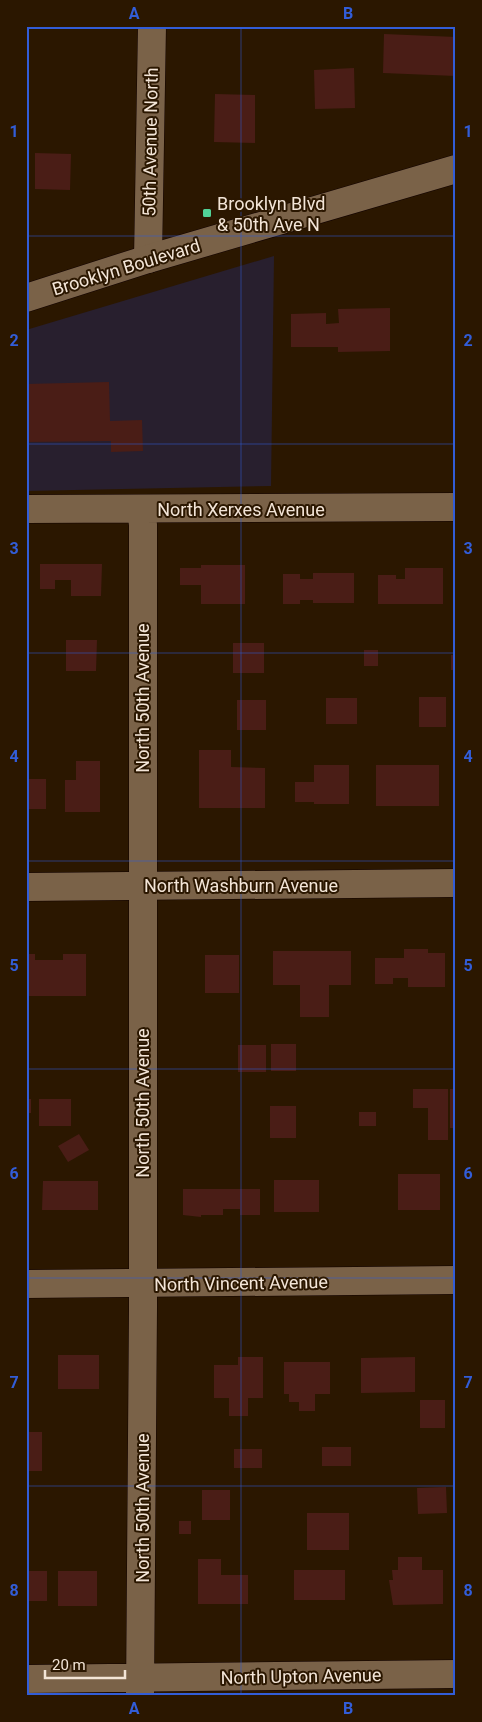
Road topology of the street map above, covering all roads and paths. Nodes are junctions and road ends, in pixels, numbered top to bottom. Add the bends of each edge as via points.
1 (152, 26) edge
2 (456, 168) edge
3 (148, 259) junction
4 (26, 298) edge
5 (456, 508) edge
6 (26, 509) edge
7 (141, 510) junction
8 (456, 884) edge
9 (142, 886) junction
10 (26, 887) edge
11 (456, 1280) edge
12 (26, 1284) edge
13 (143, 1284) junction
14 (456, 1674) edge
15 (26, 1679) edge
16 (140, 1687) edge

1 - 3 street, 50th Avenue North
2 - 3 street, Brooklyn Boulevard
3 - 4 street, Brooklyn Boulevard
5 - 7 street, North Xerxes Avenue
6 - 7 street, North Xerxes Avenue
7 - 9 street, North 50th Avenue
8 - 9 street, North Washburn Avenue
9 - 10 street, North Washburn Avenue
9 - 13 street, North 50th Avenue
11 - 13 street, North Vincent Avenue
12 - 13 street, North Vincent Avenue
13 - 16 street, North 50th Avenue
14 - 16 street, North Upton Avenue
15 - 16 street, North Upton Avenue

